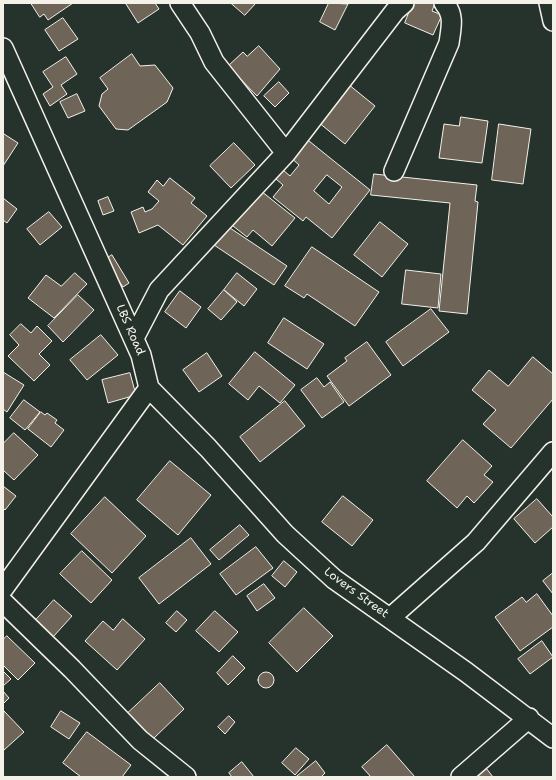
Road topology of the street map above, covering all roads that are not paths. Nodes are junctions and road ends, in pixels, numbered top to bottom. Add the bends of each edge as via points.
1 (180, 3) edge
2 (404, 3) edge
3 (444, 3) edge
4 (548, 3) edge
5 (553, 21) edge
6 (3, 48) edge
7 (286, 153) junction
8 (394, 171) dead end
9 (134, 338) junction
10 (149, 388) junction
11 (553, 452) edge
12 (3, 589) edge
13 (3, 602) edge
14 (390, 618) junction
15 (529, 718) junction
16 (553, 738) edge
17 (186, 777) edge
18 (461, 777) edge

1 - 7 street via 200,33 214,62
2 - 7 street via 395,11
3 - 8 street via 449,10 452,23 449,44
4 - 5 street
6 - 9 street, LBS Road
7 - 9 street via 159,290
9 - 10 street, LBS Road via 142,355
10 - 12 street
10 - 14 street, Lovers Street via 208,448 285,534 334,579
11 - 14 street via 476,542
13 - 17 street via 140,740
14 - 15 street, Lovers Street
15 - 16 street, Lovers Street
15 - 18 street

